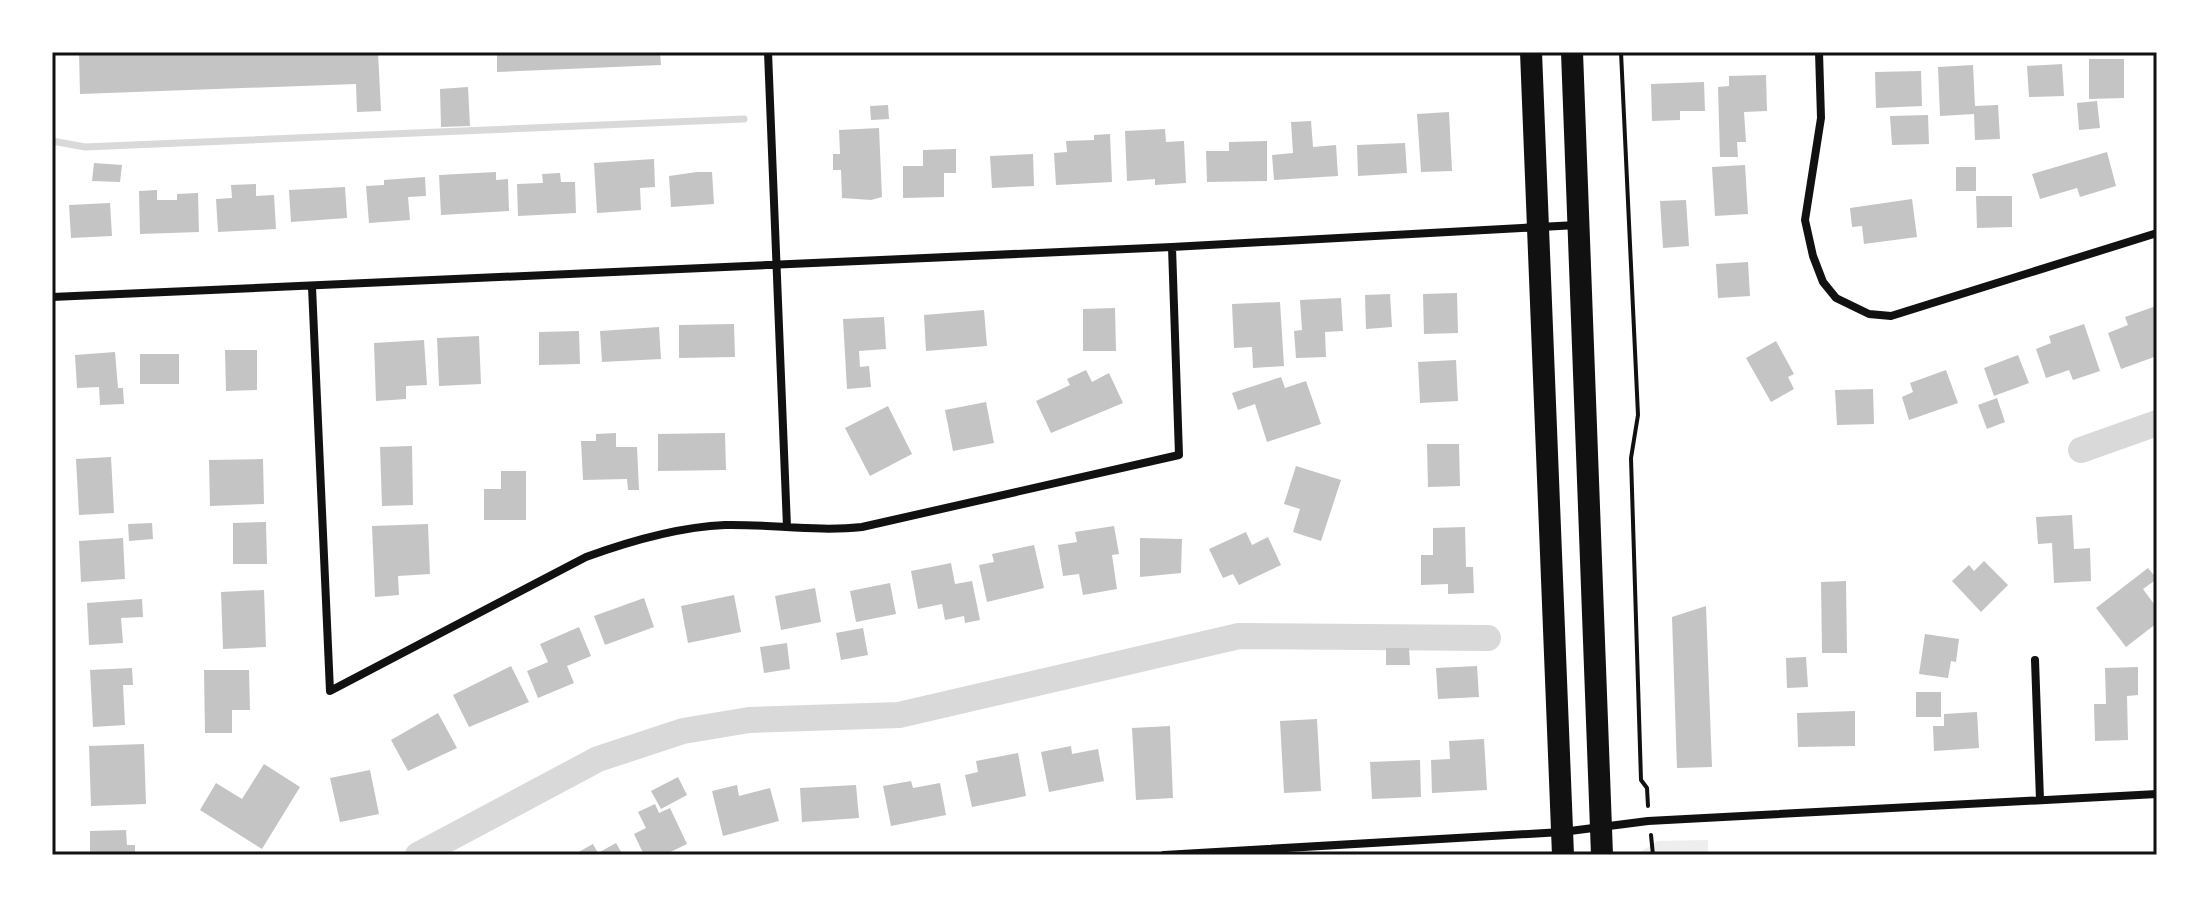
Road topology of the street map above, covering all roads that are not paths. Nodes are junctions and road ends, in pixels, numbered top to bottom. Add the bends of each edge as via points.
1 (768, 52) edge
2 (1531, 52) edge
3 (1572, 52) edge
4 (1819, 52) edge
5 (1578, 225) junction
6 (1538, 228) junction
7 (2157, 233) edge
8 (1172, 247) junction
9 (778, 265) junction
10 (312, 287) junction
11 (52, 297) edge
12 (787, 527) junction
13 (2035, 660) dead end
14 (2157, 794) edge
15 (2040, 800) junction
16 (1601, 827) junction
17 (1562, 832) junction
18 (1164, 855) edge
19 (1563, 855) edge
20 (1602, 855) edge

1 - 9 street
2 - 6 highway
3 - 5 highway
4 - 7 street via 1821,118 1805,220 1823,282 1851,307 1891,316
5 - 6 street
5 - 16 highway
6 - 8 street
6 - 17 highway
8 - 9 street
8 - 12 street via 1179,455 862,527
9 - 10 street
9 - 12 street
10 - 11 street
10 - 12 street via 330,691 586,557 625,543 722,525
13 - 15 street
14 - 15 street
15 - 16 street
16 - 17 street
16 - 20 highway
17 - 18 street
17 - 19 highway

